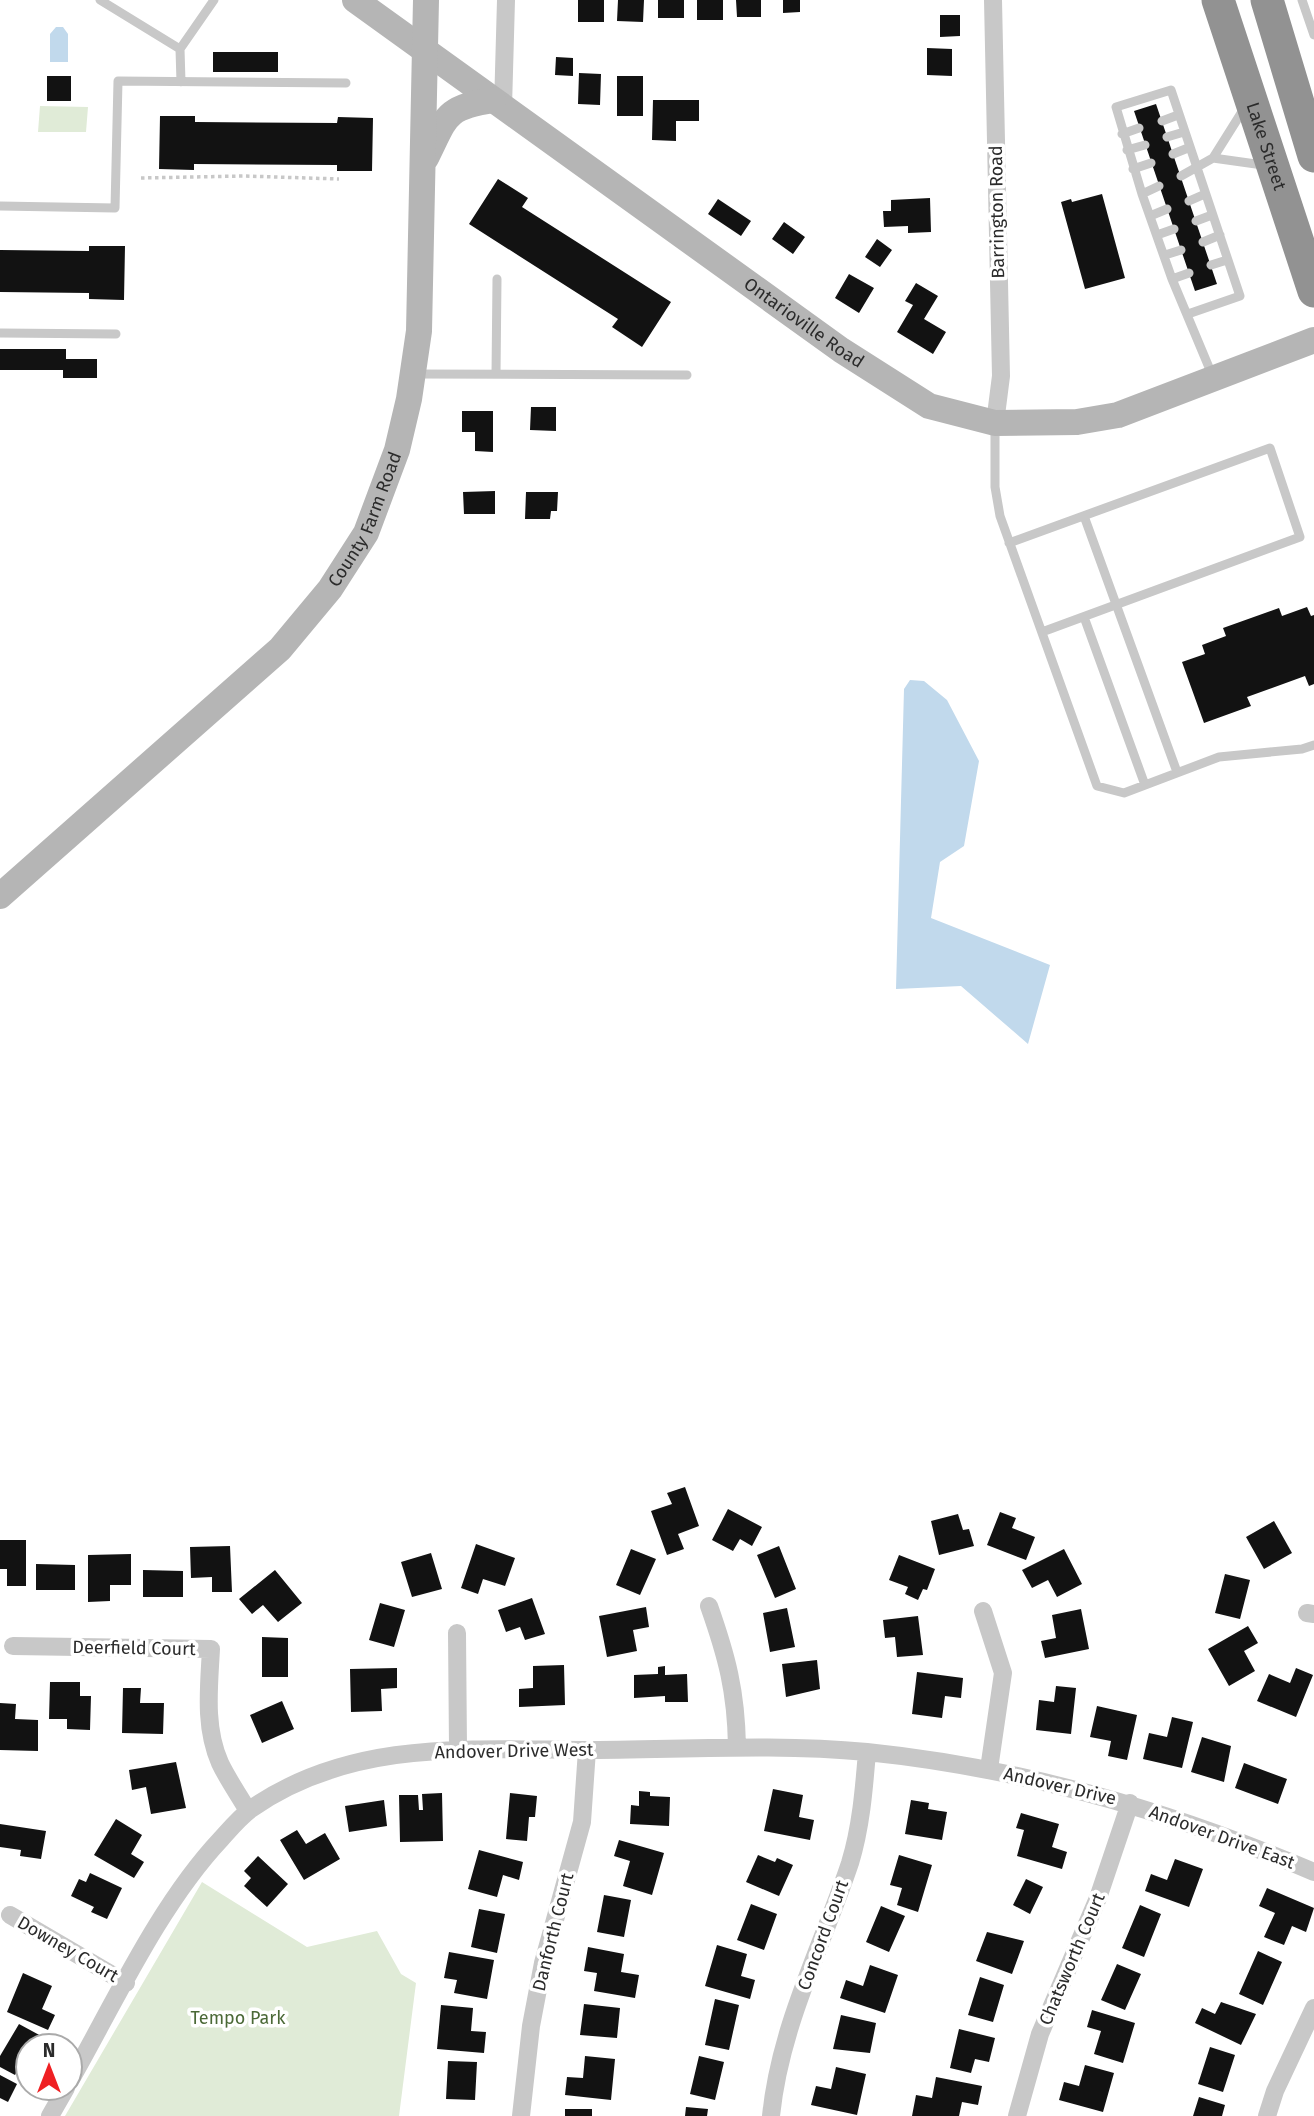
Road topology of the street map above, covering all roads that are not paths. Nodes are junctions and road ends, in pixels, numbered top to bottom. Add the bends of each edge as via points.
1 (100, 0) edge
2 (214, 0) edge
3 (355, 0) edge
4 (426, 0) edge
5 (506, 0) edge
6 (993, 0) edge
7 (1219, 0) edge
8 (1266, 0) edge
9 (1302, 0) edge
10 (1314, 35) edge
11 (180, 50) junction
12 (426, 50) junction
13 (181, 82) junction
14 (346, 83) dead end
15 (1252, 97) junction
16 (498, 104) junction
17 (1178, 115) junction
18 (1162, 121) dead end
19 (1139, 128) dead end
20 (1184, 132) junction
21 (1122, 134) junction
22 (1167, 137) dead end
23 (1145, 145) dead end
24 (1188, 148) junction
25 (1127, 150) junction
26 (1173, 154) dead end
27 (1314, 156) edge
28 (1213, 158) junction
29 (1151, 163) dead end
30 (423, 166) junction
31 (1275, 168) junction
32 (1133, 169) junction
33 (1195, 170) junction
34 (1181, 176) dead end
35 (1159, 186) dead end
36 (1142, 194) junction
37 (1205, 194) junction
38 (1189, 201) dead end
39 (0, 206) edge
40 (1167, 209) dead end
41 (1212, 215) junction
42 (1150, 216) junction
43 (1196, 222) dead end
44 (1174, 229) dead end
45 (1157, 235) junction
46 (1220, 235) junction
47 (1203, 242) dead end
48 (1181, 250) dead end
49 (1165, 255) junction
50 (1227, 260) junction
51 (1211, 265) dead end
52 (1189, 273) dead end
53 (497, 279) dead end
54 (1172, 279) junction
55 (1314, 291) edge
56 (1188, 314) junction
57 (0, 333) edge
58 (116, 334) dead end
59 (1314, 340) edge
60 (413, 374) junction
61 (496, 374) junction
62 (687, 375) dead end
63 (1213, 379) junction
64 (995, 423) junction
65 (1084, 516) junction
66 (1010, 543) junction
67 (1117, 605) junction
68 (1084, 617) junction
69 (1042, 632) junction
70 (1314, 745) edge
71 (1177, 772) junction
72 (1145, 785) junction
73 (0, 896) edge
74 (709, 1606) dead end
75 (984, 1611) dead end
76 (457, 1633) dead end
77 (13, 1646) dead end
78 (737, 1746) junction
79 (458, 1748) junction
80 (587, 1750) junction
81 (867, 1752) junction
82 (989, 1769) junction
83 (1130, 1804) junction
84 (248, 1811) junction
85 (1314, 1872) edge
86 (10, 1915) dead end
87 (126, 1983) junction
88 (1314, 2008) edge
89 (84, 2056) edge
90 (521, 2116) edge
91 (771, 2116) edge
92 (1017, 2116) edge
93 (1267, 2116) edge

1 - 11 lane
2 - 11 lane
3 - 12 main road, Ontarioville Road
4 - 12 main road, County Farm Road
5 - 16 street
6 - 64 street, Barrington Road via 1002,376
7 - 15 highway, Lake Street
8 - 27 highway
9 - 10 lane
11 - 13 lane
12 - 16 main road, Ontarioville Road
12 - 30 main road, County Farm Road
13 - 14 lane
13 - 39 lane via 118,81 115,208
15 - 28 lane
15 - 31 highway, Lake Street
16 - 30 main road via 464,105 447,116
16 - 64 main road, Ontarioville Road via 879,375 929,406
17 - 18 lane
17 - 20 lane
17 - 21 lane via 1171,90 1116,107
19 - 21 lane
20 - 22 lane
20 - 24 lane
21 - 25 lane
23 - 25 lane
24 - 26 lane
24 - 33 lane
25 - 32 lane
28 - 31 lane
28 - 33 lane
29 - 32 lane
30 - 60 main road, County Farm Road via 419,331
31 - 55 highway, Lake Street
32 - 36 lane
33 - 34 lane
33 - 37 lane
35 - 36 lane
36 - 42 lane
37 - 38 lane
37 - 41 lane
40 - 42 lane
41 - 43 lane
41 - 46 lane
42 - 45 lane
44 - 45 lane
45 - 49 lane
46 - 47 lane
46 - 50 lane
48 - 49 lane
49 - 54 lane
50 - 51 lane
50 - 56 lane via 1240,296
52 - 54 lane
53 - 61 lane
54 - 56 lane
56 - 63 lane
57 - 58 lane
59 - 63 main road, Ontarioville Road
60 - 61 lane
60 - 73 main road, County Farm Road via 397,450 366,533 317,606 280,649
61 - 62 lane
63 - 64 main road, Ontarioville Road via 1118,415 1077,422
64 - 66 lane via 995,487
65 - 66 lane
65 - 67 lane
65 - 67 lane via 1270,448 1300,537
66 - 69 lane
67 - 68 lane
67 - 71 lane
68 - 69 lane
68 - 72 lane
69 - 72 lane via 1097,786 1124,793
70 - 71 lane via 1219,757
71 - 72 lane
74 - 78 street via 729,1662
75 - 82 street via 1003,1673
76 - 79 street
77 - 84 street, Deerfield Court via 211,1649 212,1739 220,1763
78 - 80 street, Andover Drive West
78 - 81 street, Andover Drive West
79 - 80 street, Andover Drive West
79 - 84 street, Andover Drive West via 372,1758 329,1769
80 - 90 street, Danforth Court via 582,1822 543,1963
81 - 82 street, Andover Drive West
81 - 91 street, Concord Court via 861,1815 850,1861 784,2040
82 - 83 street, Andover Drive
83 - 85 street, Andover Drive East
83 - 92 street, Chatsworth Court via 1098,1898 1040,2034
84 - 87 street, Andover Drive West via 189,1875
86 - 87 street, Downey Court
87 - 89 street, Andover Drive West
88 - 93 street

